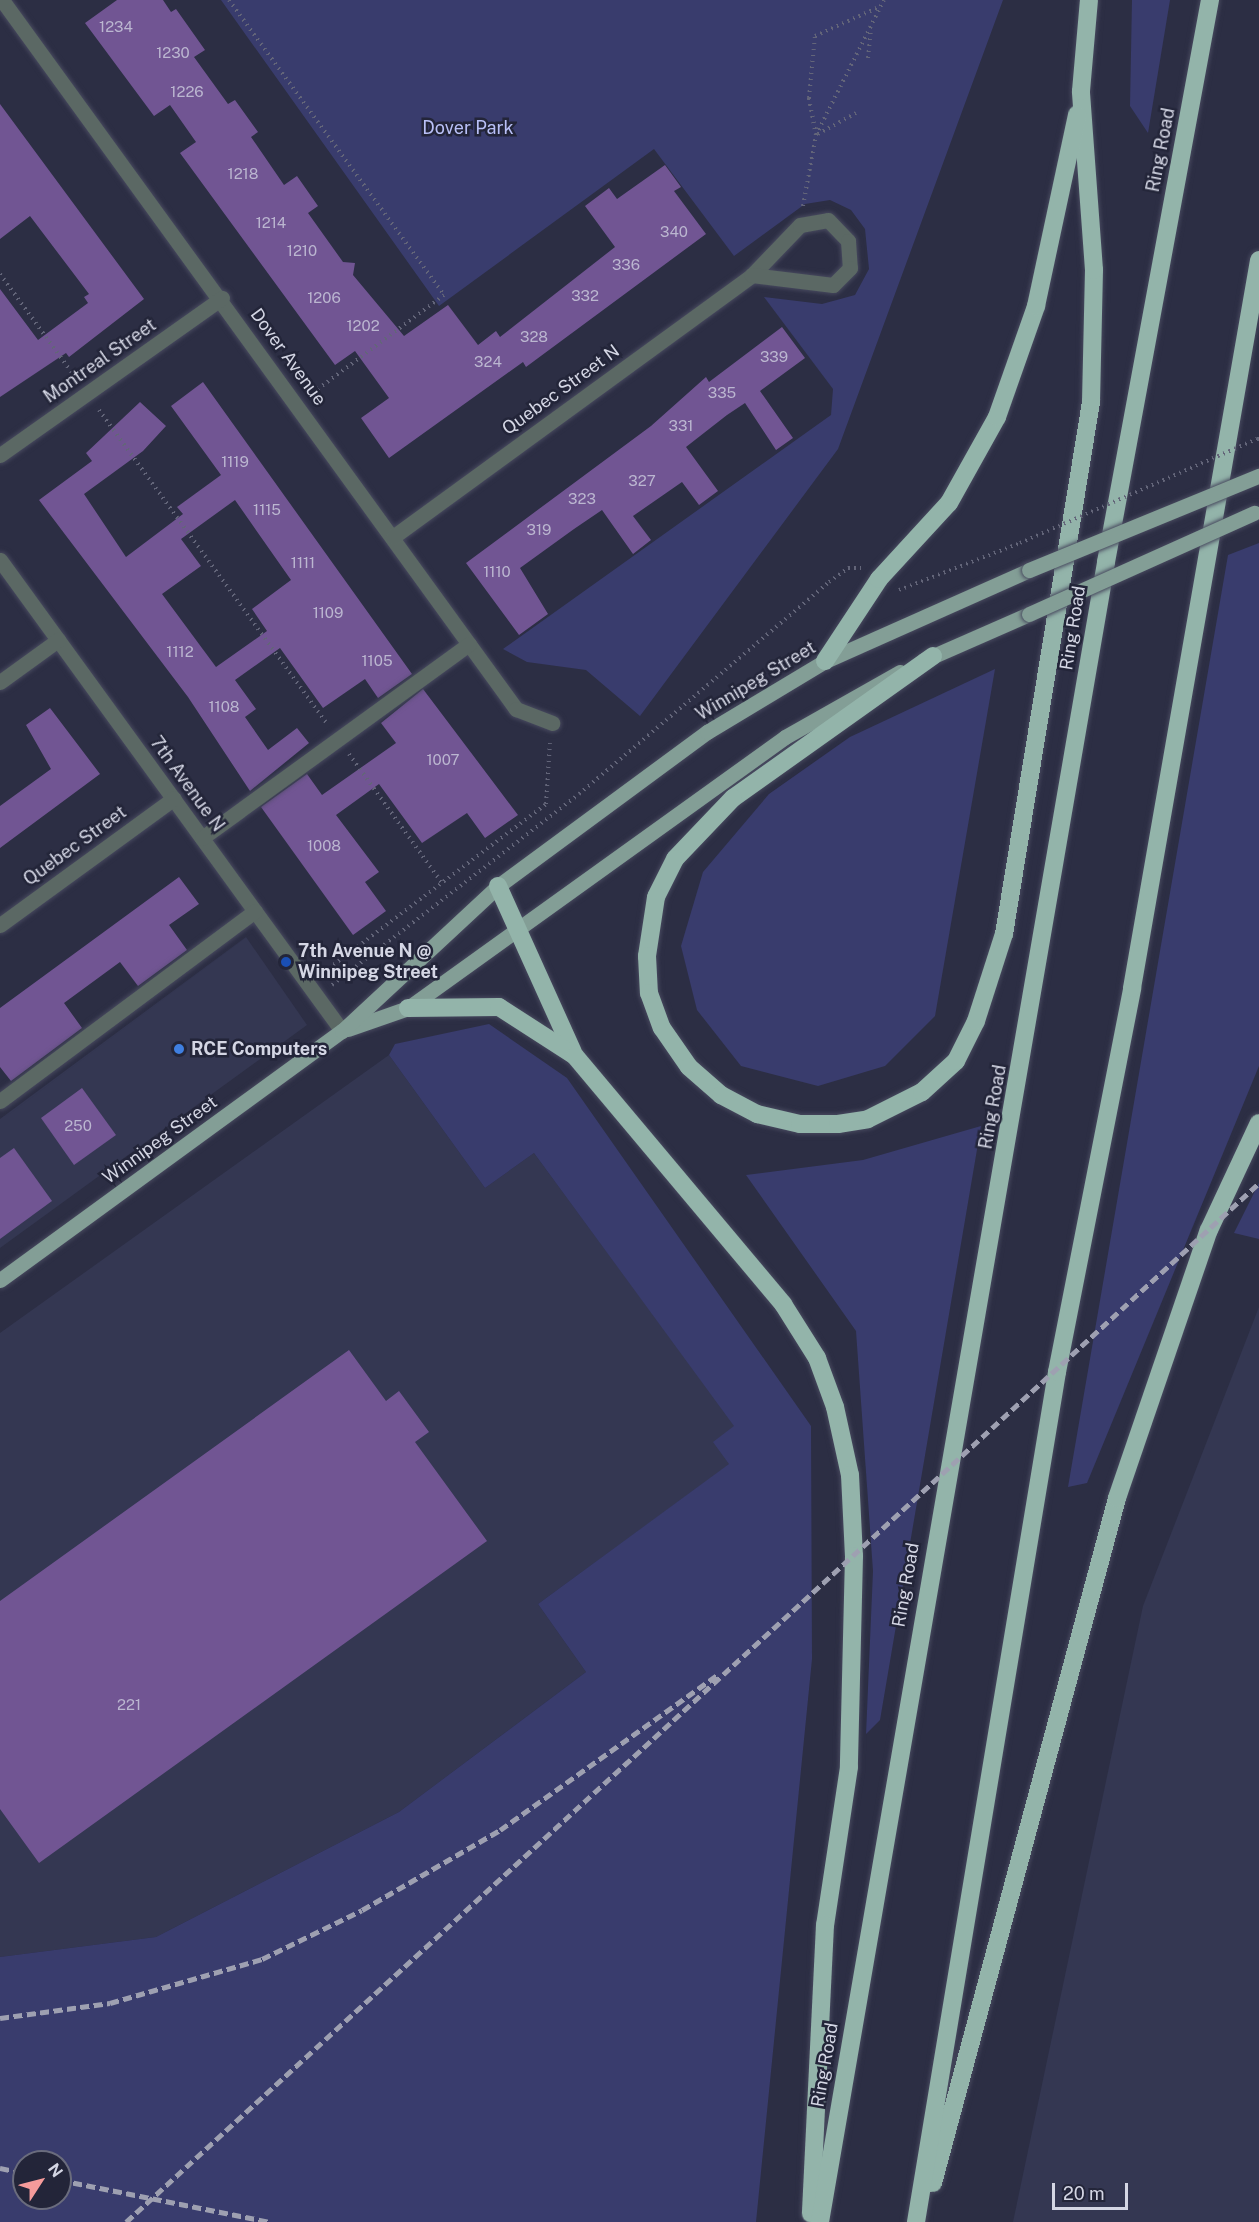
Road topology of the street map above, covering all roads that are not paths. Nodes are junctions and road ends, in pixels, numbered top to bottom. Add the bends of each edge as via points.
1 (2, 0) edge
2 (1089, 0) edge
3 (1210, 0) edge
4 (1081, 91) junction
5 (1259, 260) edge
6 (753, 274) junction
7 (222, 298) junction
8 (0, 455) edge
9 (1258, 476) edge
10 (1256, 513) edge
11 (393, 537) junction
12 (0, 560) edge
13 (58, 640) junction
14 (469, 644) junction
15 (933, 656) junction
16 (825, 661) junction
17 (0, 682) edge
18 (552, 723) road end
19 (174, 798) junction
20 (202, 838) junction
21 (498, 886) junction
22 (255, 911) junction
23 (0, 926) edge
24 (514, 932) junction
25 (408, 1008) junction
26 (342, 1031) junction
27 (575, 1056) junction
28 (0, 1101) edge
29 (1259, 1123) edge
30 (0, 1280) edge
31 (811, 2222) edge
32 (820, 2222) edge
33 (916, 2222) edge
34 (922, 2222) edge

1 - 7 street, Dover Avenue
2 - 4 highway
3 - 32 highway, Ring Road via 1106,562
4 - 15 highway via 1094,270 1091,402 1004,934 976,1022 956,1061 922,1092 868,1119 800,1124 757,1114 721,1095 689,1067 662,1028 649,993 647,956 656,897 675,859 733,798
4 - 16 highway via 1036,306 997,417 949,503 879,579
5 - 33 highway via 1132,988 1057,1372
6 - 6 street, Quebec Street N via 833,285 850,268 848,241 828,220 800,225
6 - 11 street, Quebec Street N
7 - 8 street, Montreal Street
7 - 11 street, Dover Avenue
9 - 16 main road, Winnipeg Street, bridge via 1029,570
10 - 15 main road, Winnipeg Street, bridge
11 - 14 street, Dover Avenue
12 - 13 street, 7th Avenue N
13 - 17 street
13 - 19 street, 7th Avenue N
14 - 18 street, Dover Avenue via 516,710
14 - 20 street
15 - 24 main road, Winnipeg Street via 785,737
16 - 21 main road, Winnipeg Street via 707,732
19 - 20 street, 7th Avenue N
19 - 23 street, Quebec Street
20 - 22 street, 7th Avenue N
21 - 24 highway
21 - 26 main road, Winnipeg Street
22 - 26 street, 7th Avenue N
22 - 28 street
24 - 25 main road, Winnipeg Street
24 - 27 highway
25 - 26 main road, Winnipeg Street
25 - 27 highway via 499,1007
26 - 30 main road, Winnipeg Street
27 - 31 highway via 783,1304 817,1358 850,1475 849,1767 825,1925
29 - 34 highway via 1209,1230 1117,1498

